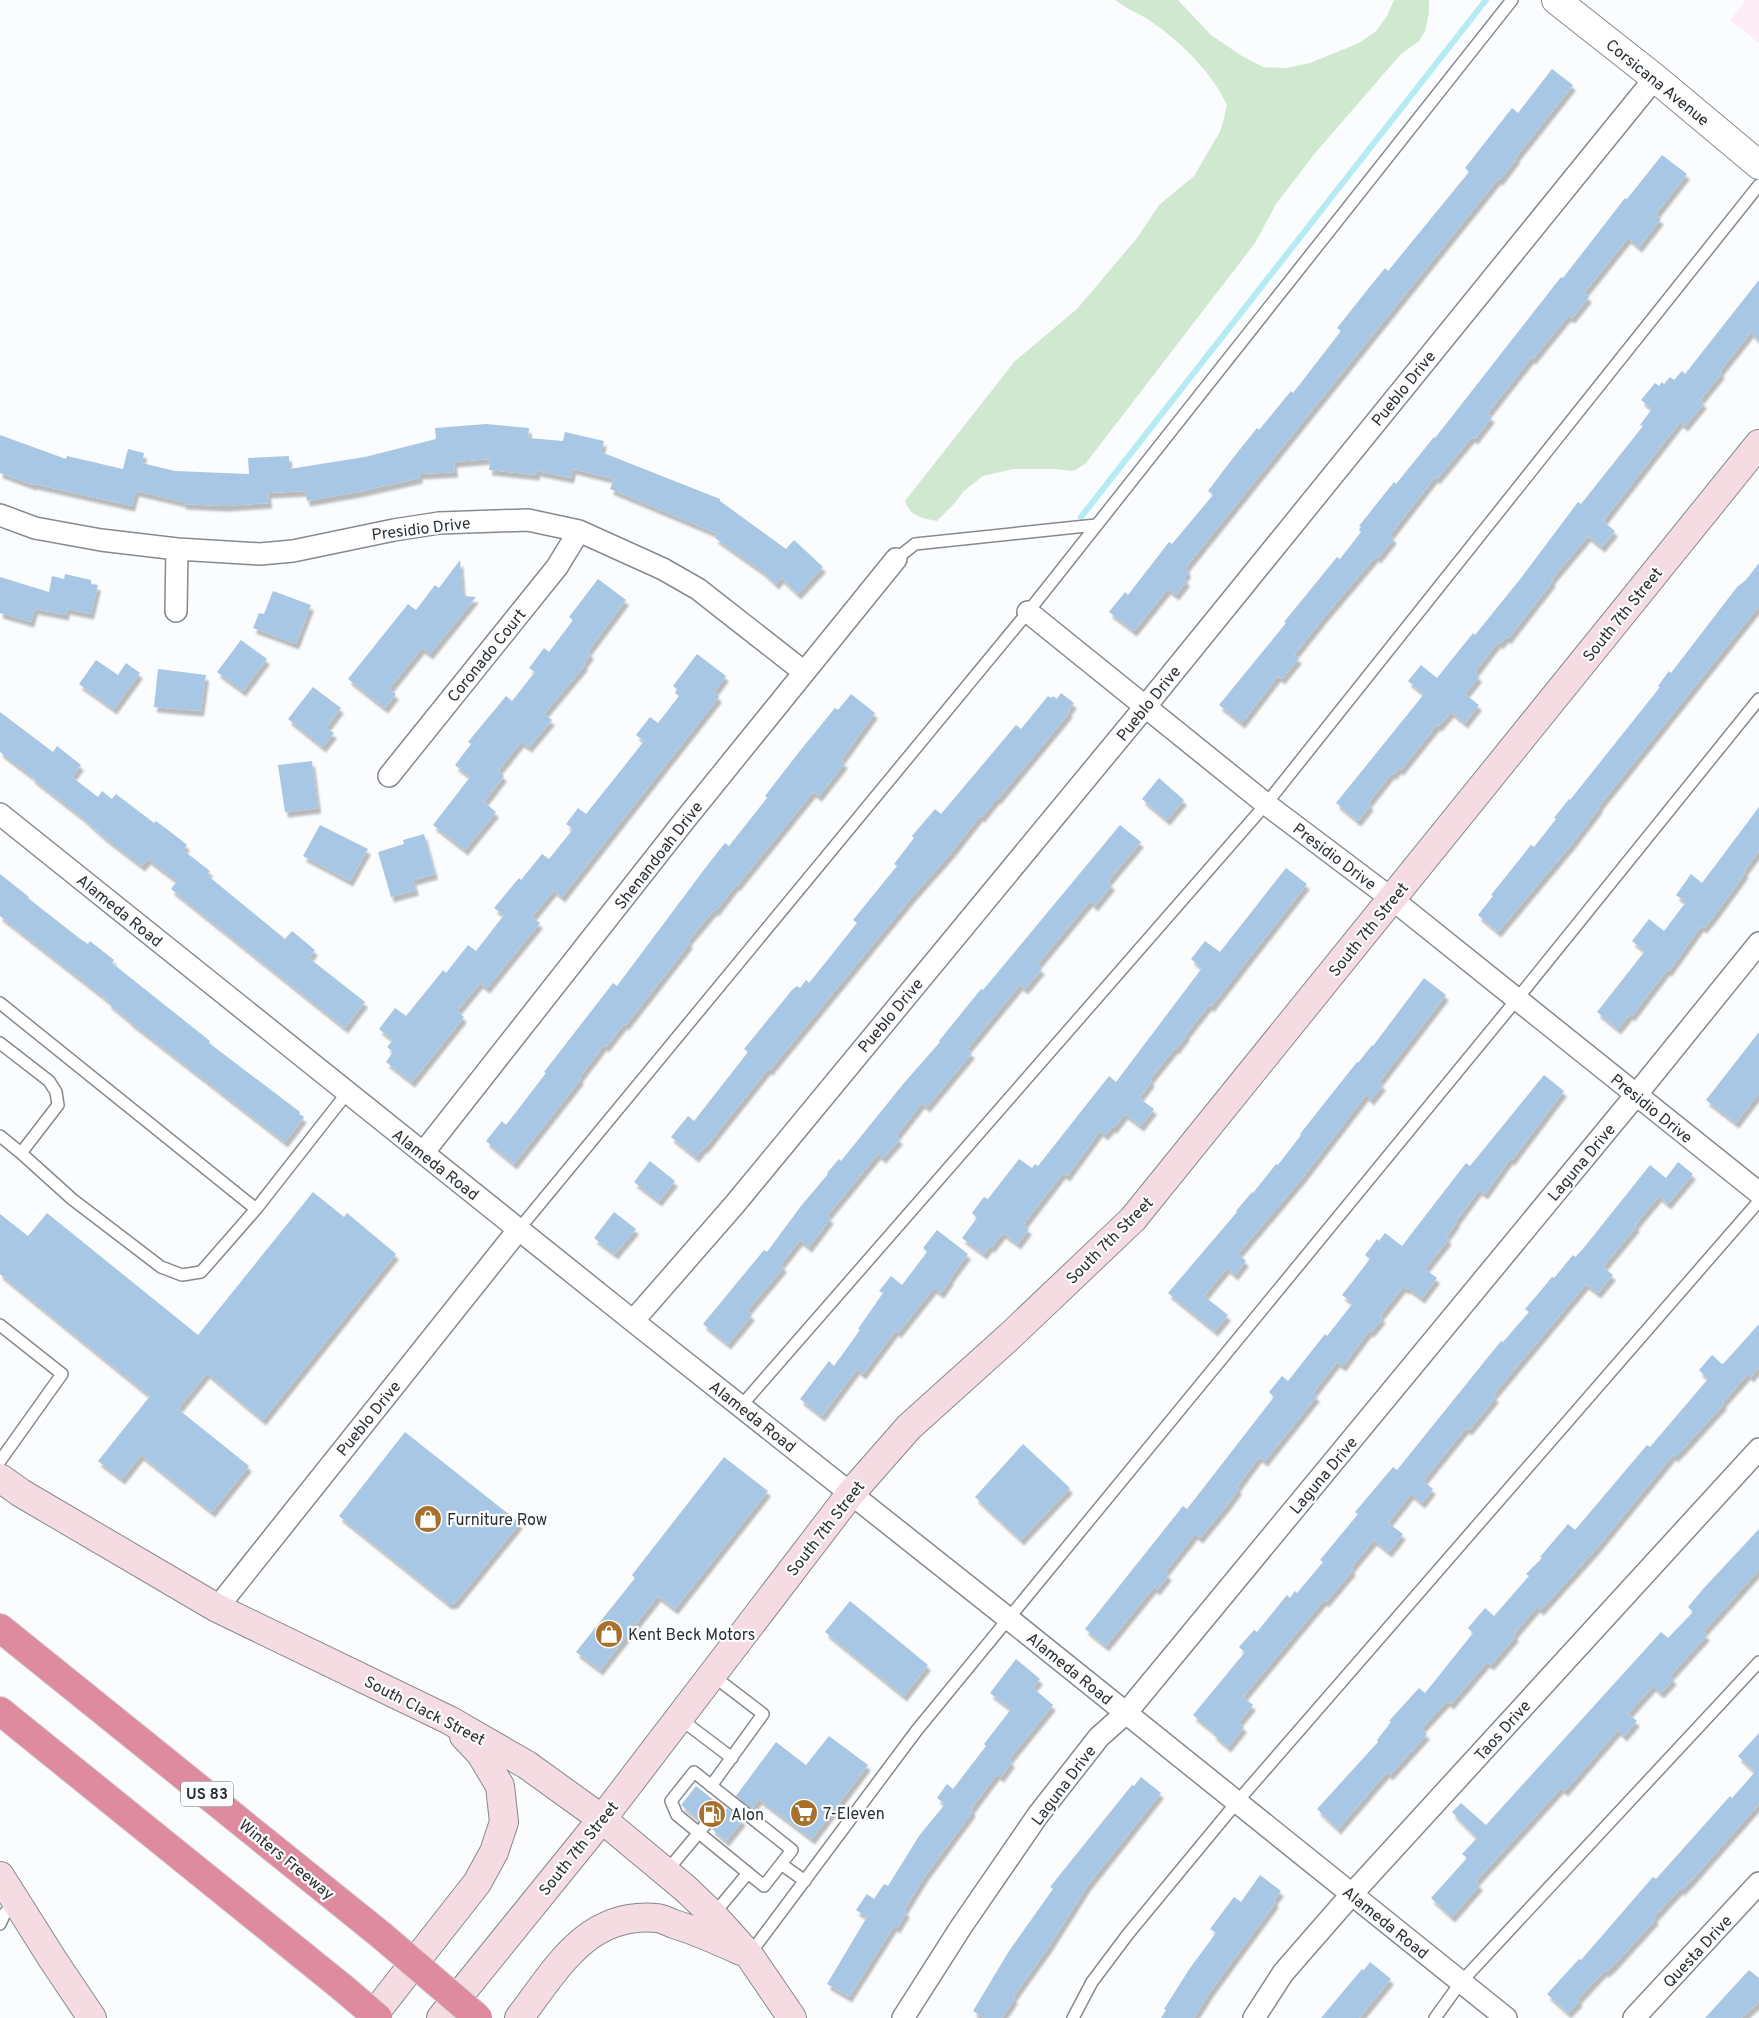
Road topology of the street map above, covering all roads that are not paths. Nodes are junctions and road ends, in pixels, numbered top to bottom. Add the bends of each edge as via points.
1 (1512, 0) edge
2 (1556, 0) edge
3 (1655, 78) junction
4 (1759, 165) edge
5 (1759, 185) edge
6 (1759, 444) edge
7 (0, 515) edge
8 (1096, 525) junction
9 (579, 531) junction
10 (177, 549) junction
11 (896, 559) joint
12 (176, 611) dead end
13 (1028, 612) junction
14 (804, 672) junction
15 (1759, 699) edge
16 (1145, 707) junction
17 (389, 776) dead end
18 (1266, 804) junction
19 (0, 814) edge
20 (1392, 899) junction
21 (1759, 943) edge
22 (1517, 999) junction
23 (0, 1003) edge
24 (0, 1042) edge
25 (347, 1092) junction
26 (1636, 1095) junction
27 (0, 1136) edge
28 (21, 1153) junction
29 (423, 1153) junction
30 (1759, 1193) edge
31 (1759, 1201) edge
32 (256, 1209) junction
33 (519, 1229) junction
34 (633, 1321) junction
35 (0, 1325) edge
36 (741, 1406) junction
37 (1759, 1449) edge
38 (0, 1461) edge
39 (0, 1478) edge
40 (851, 1492) junction
41 (217, 1608) junction
42 (1009, 1619) junction
43 (0, 1624) edge
44 (0, 1628) edge
45 (33, 1654) junction
46 (1759, 1662) edge
47 (712, 1675) junction
48 (0, 1711) edge
49 (1126, 1713) junction
50 (679, 1718) junction
51 (449, 1720) junction
52 (732, 1758) junction
53 (711, 1786) junction
54 (1237, 1802) junction
55 (602, 1819) junction
56 (702, 1829) junction
57 (781, 1864) junction
58 (666, 1872) junction
59 (748, 1873) junction
60 (0, 1876) edge
61 (805, 1882) junction
62 (1759, 1883) edge
63 (1351, 1895) junction
64 (5, 1913) edge
65 (713, 1915) junction
66 (750, 1955) junction
67 (1461, 1982) junction
68 (92, 2018) edge
69 (372, 2018) edge
70 (378, 2018) edge
71 (441, 2018) edge
72 (478, 2018) edge
73 (519, 2018) edge
74 (792, 2018) edge
75 (903, 2018) edge
76 (1073, 2018) edge
77 (1254, 2018) edge
78 (1435, 2018) edge
79 (1506, 2018) edge
80 (1634, 2018) edge

1 - 8 lane
2 - 3 street, Corsicana Avenue
3 - 4 street, Corsicana Avenue
3 - 16 street, Pueblo Drive
5 - 18 lane
6 - 20 main road, South 7th Street
7 - 10 street, Presidio Drive via 35,528
8 - 11 lane via 915,544
8 - 13 lane
9 - 10 street, Presidio Drive via 528,520 492,520 439,523 293,551
9 - 14 street, Presidio Drive via 663,569 698,589
9 - 17 street, Coronado Court via 557,566
10 - 12 street
11 - 14 street, Shenandoah Drive
13 - 16 street, Presidio Drive
13 - 33 lane
14 - 29 street, Shenandoah Drive
15 - 22 lane
16 - 18 street, Presidio Drive
16 - 34 street, Pueblo Drive via 735,1204
18 - 20 street, Presidio Drive
18 - 36 lane
19 - 25 street, Alameda Road
20 - 22 street, Presidio Drive
20 - 40 main road, South 7th Street via 1133,1219 909,1427
21 - 26 street, Laguna Drive
22 - 26 street, Presidio Drive
22 - 42 lane
23 - 32 lane
24 - 28 lane via 50,1081 56,1092 58,1105
25 - 29 street, Alameda Road
25 - 32 lane
26 - 30 street, Presidio Drive
26 - 49 street, Laguna Drive
27 - 28 lane
28 - 32 lane via 72,1199 160,1267 182,1275 202,1272
29 - 33 street, Alameda Road
31 - 54 lane
33 - 34 street, Alameda Road
33 - 41 street, Pueblo Drive
34 - 36 street, Alameda Road
35 - 38 lane via 62,1374
36 - 40 street, Alameda Road
37 - 63 street, Taos Drive
39 - 41 main road, South Clack Street
40 - 42 street, Alameda Road
40 - 47 main road, South 7th Street
41 - 51 main road, South Clack Street
42 - 49 street, Alameda Road
42 - 61 lane via 917,1730
43 - 45 highway
44 - 45 highway, Winters Freeway / US 83
45 - 72 highway, Winters Freeway / US 83, bridge via 381,1935
46 - 67 lane
47 - 50 main road, South 7th Street
47 - 52 lane via 764,1714
48 - 70 highway, bridge
49 - 54 street, Alameda Road
49 - 75 street, Laguna Drive via 1099,1737 1038,1815
50 - 52 lane
50 - 55 main road, South 7th Street
51 - 55 main road, South Clack Street via 528,1765
51 - 69 main road via 481,1754 500,1786 504,1822 494,1852 477,1883
52 - 53 lane
53 - 56 lane via 694,1772 671,1801 676,1815
53 - 57 lane via 724,1802 792,1850
54 - 63 street, Alameda Road
54 - 76 lane via 1128,1934 1092,1982
55 - 58 main road, South Clack Street
55 - 71 main road, South 7th Street
56 - 58 lane
56 - 59 lane
57 - 59 lane via 764,1886
57 - 61 lane
58 - 65 main road, South Clack Street
59 - 65 lane
60 - 64 main road
61 - 66 lane
62 - 80 street, Questa Drive
63 - 67 street, Alameda Road
63 - 77 street, Taos Drive via 1283,1973
64 - 68 main road
65 - 66 main road, South Clack Street
66 - 73 main road via 689,1928 657,1918 622,1920 594,1932 574,1947
66 - 74 main road, South Clack Street
67 - 78 lane
67 - 79 street, Alameda Road

